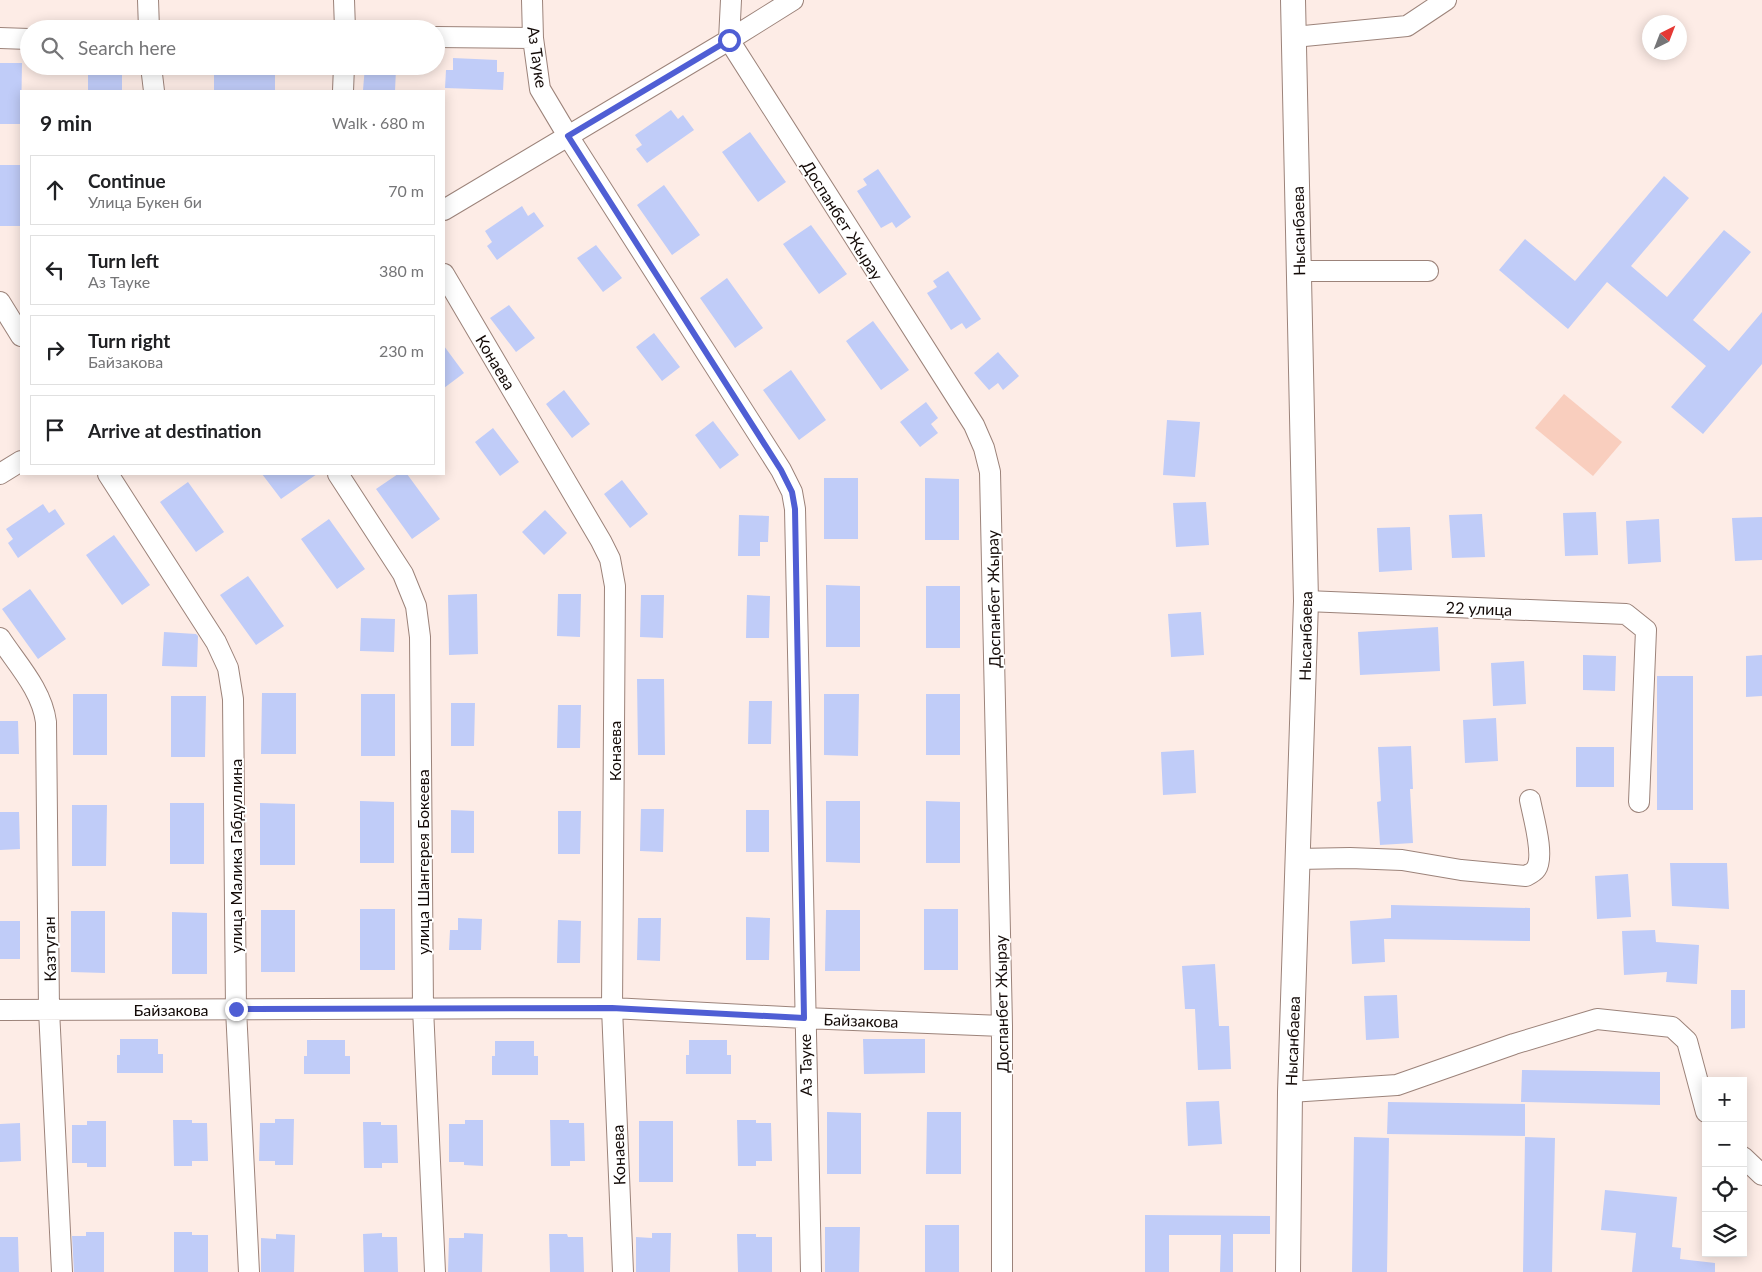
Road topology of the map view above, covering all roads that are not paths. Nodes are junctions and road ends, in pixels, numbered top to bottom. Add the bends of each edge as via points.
1 (148, 0) edge
2 (344, 0) edge
3 (532, 0) edge
4 (731, 0) edge
5 (792, 0) edge
6 (1293, 0) edge
7 (1446, 0) edge
8 (149, 20) edge
9 (345, 20) edge
10 (445, 37) edge
11 (1294, 37) junction
12 (0, 38) edge
13 (20, 38) edge
14 (534, 38) junction
15 (729, 40) junction
16 (152, 75) edge
17 (344, 75) edge
18 (154, 90) edge
19 (343, 90) edge
20 (568, 136) junction
21 (445, 209) edge
22 (1299, 271) junction
23 (1428, 271) dead end
24 (445, 276) edge
25 (0, 302) edge
26 (20, 334) edge
27 (20, 462) edge
28 (0, 474) edge
29 (109, 475) edge
30 (339, 475) edge
31 (1306, 601) junction
32 (0, 638) edge
33 (1530, 800) dead end
34 (1639, 802) dead end
35 (1298, 859) junction
36 (423, 1008) junction
37 (612, 1008) junction
38 (236, 1009) junction
39 (0, 1010) edge
40 (49, 1010) junction
41 (804, 1018) junction
42 (1002, 1026) junction
43 (1290, 1092) junction
44 (1702, 1097) edge
45 (1747, 1161) edge
46 (1762, 1175) edge
47 (62, 1272) edge
48 (249, 1272) edge
49 (435, 1272) edge
50 (623, 1272) edge
51 (811, 1272) edge
52 (1002, 1272) edge
53 (1288, 1272) edge

1 - 8 street
2 - 9 street
3 - 14 street, Аз Тауке
4 - 15 street
5 - 15 street
6 - 11 street, Нысанбаева
7 - 11 street via 1407,26
10 - 14 street
11 - 22 street, Нысанбаева
12 - 13 street
14 - 20 street, Аз Тауке via 540,88
15 - 20 street
15 - 42 street, Доспанбет Жырау via 974,425 984,448 990,472
16 - 18 street
17 - 19 street
20 - 21 street
20 - 41 street, Аз Тауке via 792,492 795,509
22 - 23 street
22 - 31 street, Нысанбаева
24 - 37 street, Конаева via 610,559 615,586
25 - 26 street
27 - 28 street
29 - 38 street, улица Малика Габдуллина via 216,642 228,668 233,699
30 - 36 street, улица Шангерея Бокеева via 403,574 416,606 420,637
31 - 34 street, 22 улица via 1626,614 1646,630
31 - 35 street, Нысанбаева
32 - 40 street, Казтуган via 38,694 46,722
33 - 35 street via 1539,862 1536,871 1526,876 1402,860
35 - 43 street, Нысанбаева
36 - 37 street, Байзакова
36 - 38 street, Байзакова
36 - 49 street, улица Шангерея Бокеева
37 - 41 street, Байзакова
37 - 50 street, Конаева
38 - 40 street, Байзакова
38 - 48 street, улица Малика Габдуллина
39 - 40 street, Байзакова
40 - 47 street, Казтуган
41 - 42 street, Байзакова
41 - 51 street, Аз Тауке
42 - 52 street, Доспанбет Жырау
43 - 44 street via 1397,1085 1597,1019 1672,1027 1687,1041
43 - 53 street, Нысанбаева
45 - 46 street

